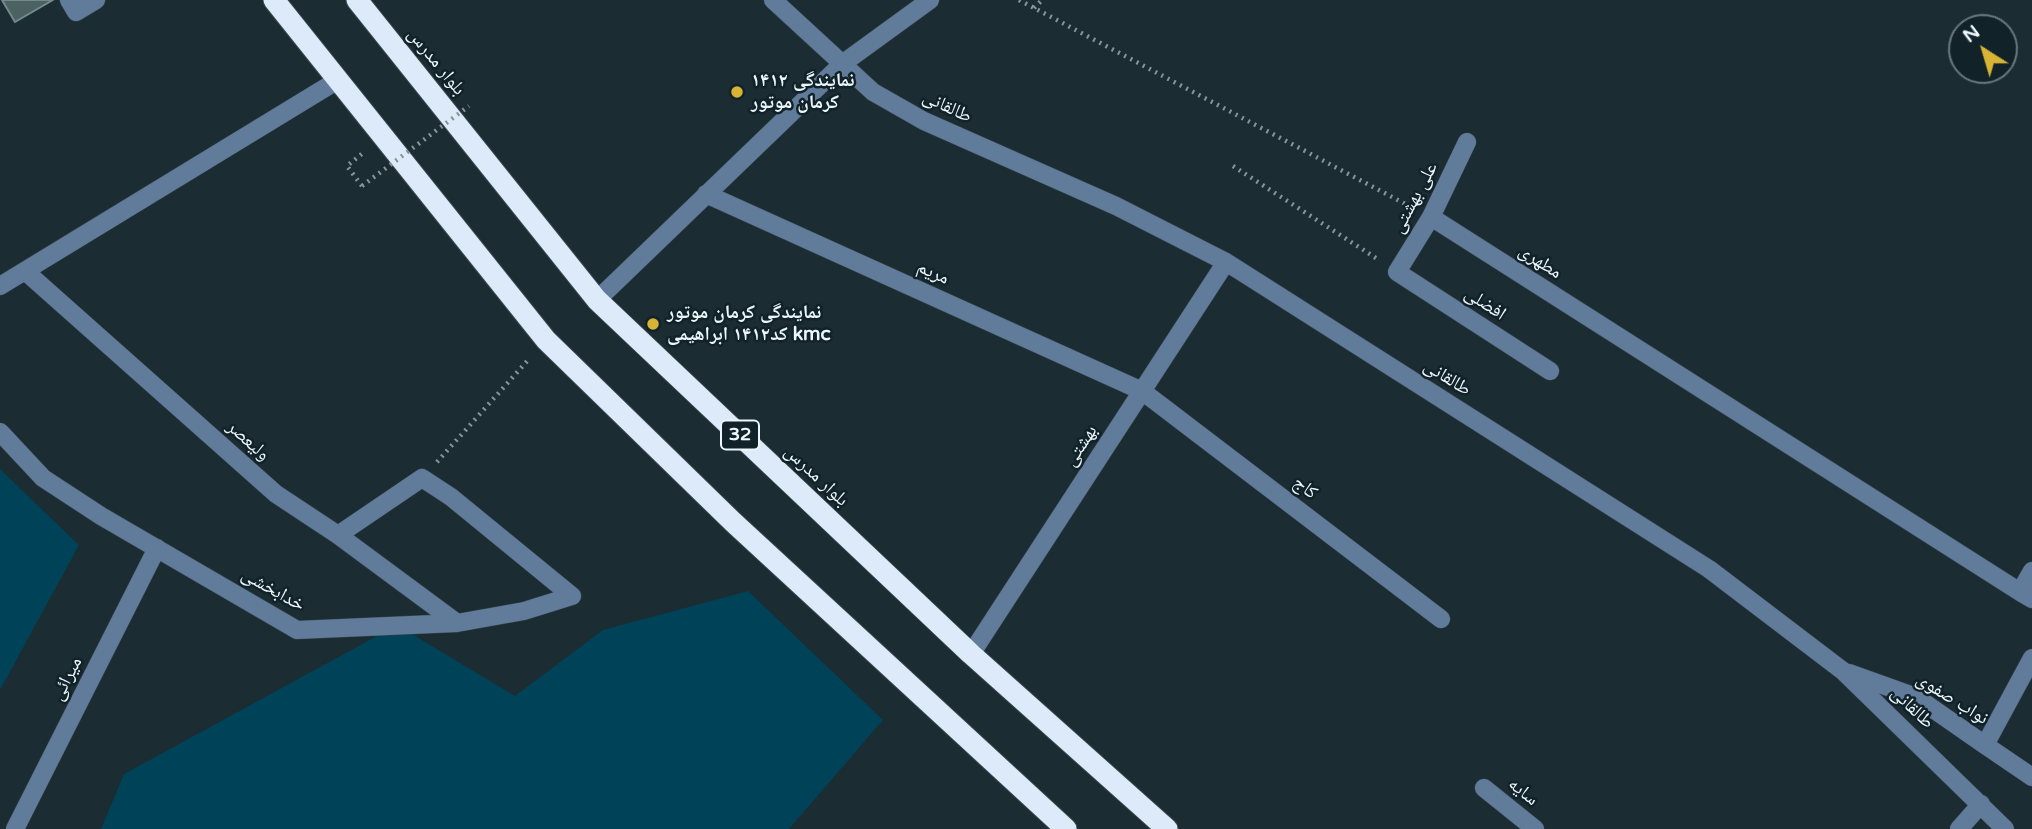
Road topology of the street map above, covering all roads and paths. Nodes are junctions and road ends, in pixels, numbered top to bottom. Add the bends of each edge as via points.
1 (69, 0) edge
2 (96, 0) edge
3 (274, 0) edge
4 (356, 0) edge
5 (773, 0) edge
6 (930, 0) edge
7 (1018, 0) edge
8 (1042, 0) edge
9 (1034, 8) junction
10 (842, 64) junction
11 (338, 80) junction
12 (469, 106) dead end
13 (1467, 142) dead end
14 (347, 166) dead end
15 (1233, 166) dead end
16 (706, 194) junction
17 (1431, 217) junction
18 (1226, 262) junction
19 (25, 271) junction
20 (1397, 272) junction
21 (0, 286) edge
22 (597, 300) junction
23 (546, 340) junction
24 (1550, 371) dead end
25 (1142, 391) junction
26 (0, 432) edge
27 (422, 478) junction
28 (338, 535) junction
29 (157, 548) junction
30 (2032, 571) edge
31 (2026, 596) edge
32 (1441, 619) dead end
33 (457, 623) junction
34 (971, 654) junction
35 (2032, 657) edge
36 (1843, 671) junction
37 (1985, 744) junction
38 (2032, 777) edge
39 (1484, 788) dead end
40 (1981, 804) junction
41 (15, 829) edge
42 (1066, 829) edge
43 (1167, 829) edge
44 (1535, 829) edge
45 (1959, 829) edge
46 (2005, 829) edge

1 - 2 street via 76,12
3 - 11 highway
4 - 22 highway, بلوار مدرس / 32
5 - 10 street, طالقانی
6 - 10 street
7 - 9 path
8 - 9 path
9 - 17 path
10 - 16 street
10 - 18 street, طالقانی via 873,92 924,121 1116,206
11 - 19 street
11 - 23 highway
12 - 14 path, bridge via 362,186
13 - 17 street, علی بهشتی
15 - 20 path
16 - 22 street
16 - 25 street, مریم
17 - 20 street, علی بهشتی
17 - 31 street, مطهری
18 - 25 street, بهشتی
18 - 36 street, طالقانی via 1709,569
19 - 21 street
19 - 28 street, ولیعصر via 276,494
20 - 24 street, افضلی
22 - 34 highway, بلوار مدرس / 32
23 - 27 path
23 - 42 highway via 733,522
25 - 32 street, کاج
25 - 34 street, بهشتی
26 - 29 street, خدابخشی via 43,478
27 - 28 street
27 - 33 street, خدابخشی via 572,596 524,611
28 - 33 street, ولیعصر
29 - 33 street, خدابخشی via 297,629
29 - 41 street, میرائی
30 - 31 street
34 - 43 highway, بلوار مدرس / 32
35 - 37 street, نواب صفوی
36 - 37 street, نواب صفوی via 1916,697
36 - 40 street, طالقانی
37 - 38 street
39 - 44 street, سایه
40 - 45 street
40 - 46 street, طالقانی

